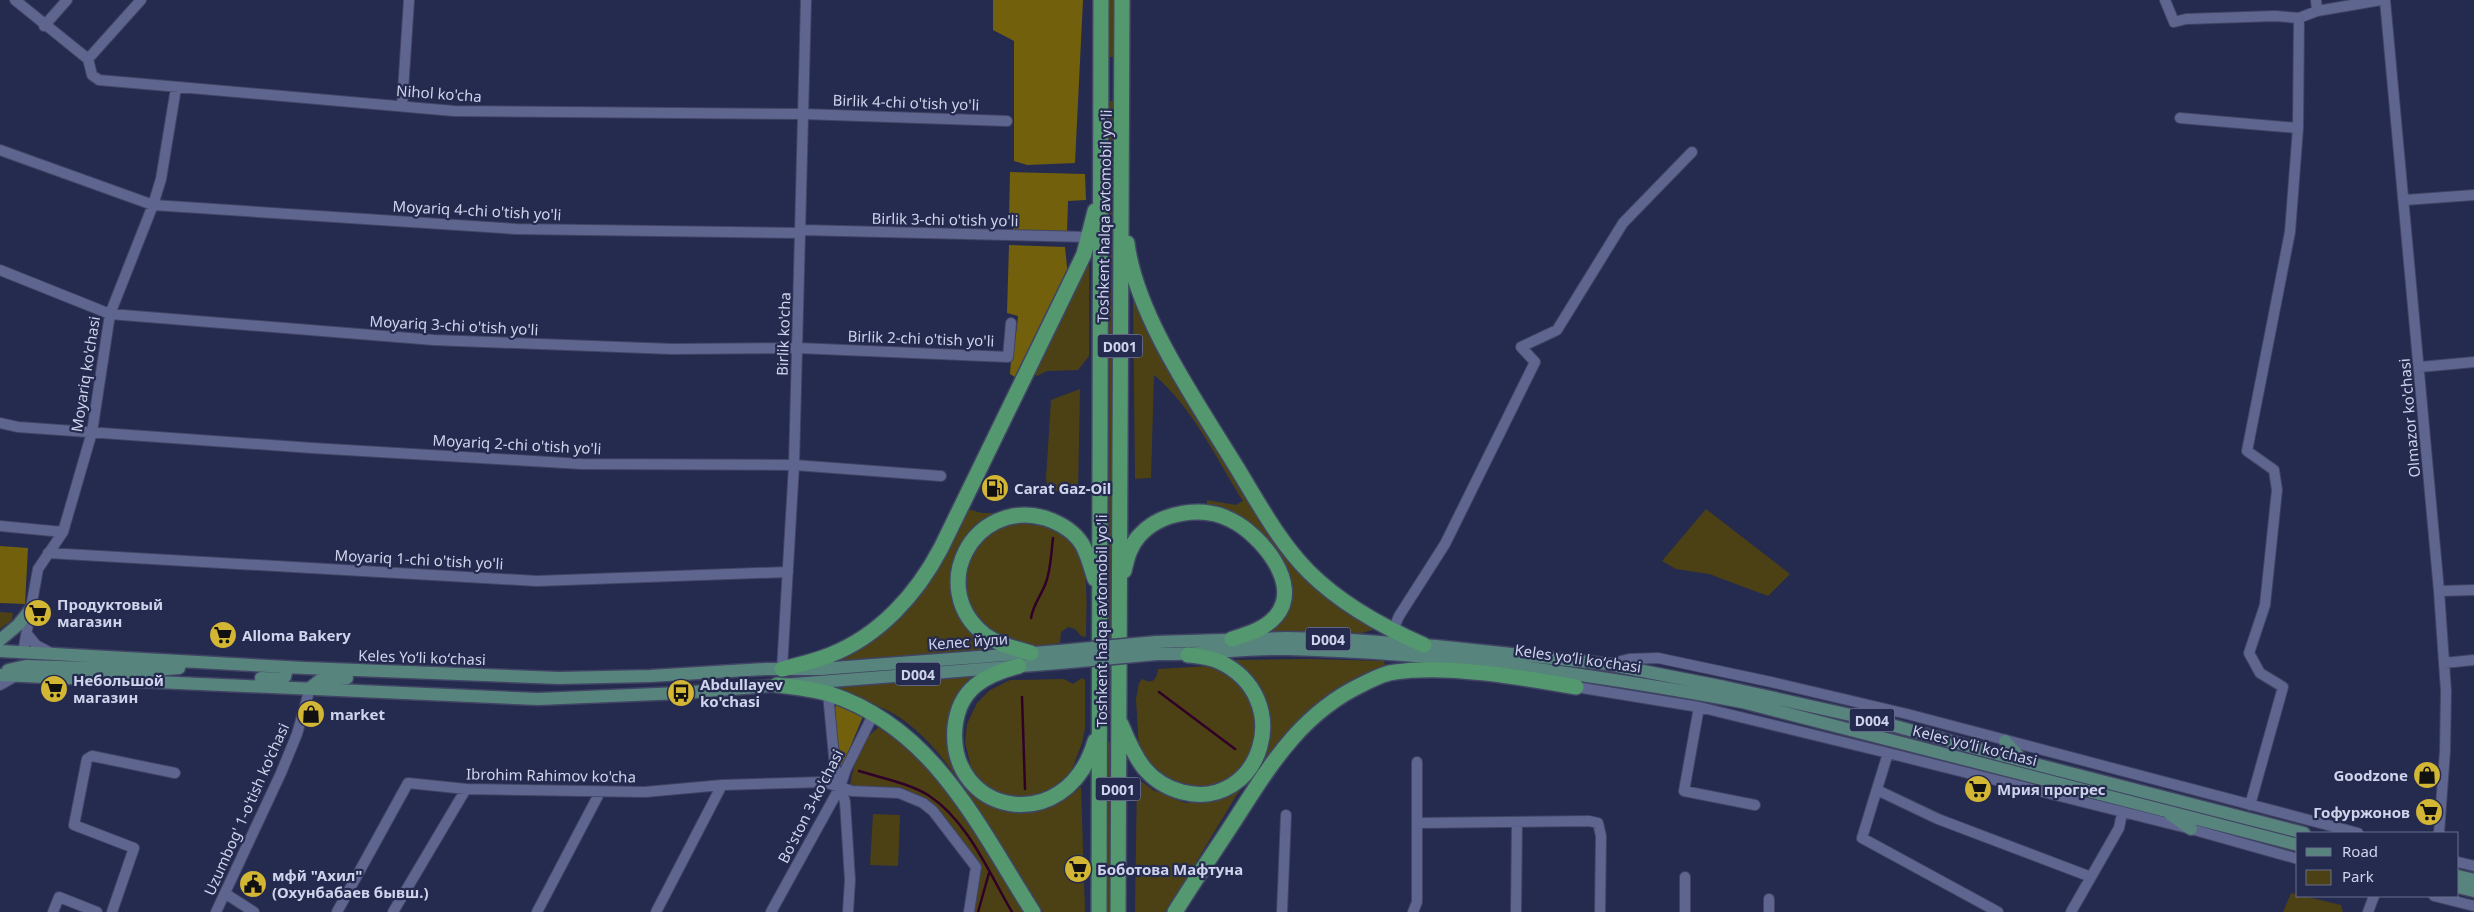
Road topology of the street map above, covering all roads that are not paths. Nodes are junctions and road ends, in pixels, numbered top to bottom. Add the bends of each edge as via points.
1 (15, 0) edge
2 (67, 0) edge
3 (141, 0) edge
4 (409, 0) edge
5 (806, 0) edge
6 (1101, 0) edge
7 (1122, 0) edge
8 (2165, 0) edge
9 (2316, 0) edge
10 (2381, 0) edge
11 (2385, 0) edge
12 (2316, 11) junction
13 (2298, 18) junction
14 (44, 26) junction
15 (88, 59) junction
16 (1101, 75) junction
17 (1123, 75) junction
18 (176, 88) junction
19 (402, 106) junction
20 (803, 114) junction
21 (2180, 118) dead end
22 (1007, 120) dead end
23 (2298, 128) junction
24 (0, 150) edge
25 (1692, 152) dead end
26 (1101, 188) junction
27 (2474, 195) edge
28 (1122, 196) junction
29 (2405, 200) junction
30 (153, 205) junction
31 (801, 232) junction
32 (1088, 237) junction
33 (0, 270) edge
34 (110, 314) junction
35 (1011, 323) dead end
36 (798, 348) junction
37 (2474, 362) edge
38 (2420, 367) junction
39 (0, 423) edge
40 (92, 432) junction
41 (794, 465) junction
42 (941, 476) dead end
43 (0, 526) edge
44 (63, 532) junction
45 (48, 553) junction
46 (788, 572) junction
47 (1119, 589) junction
48 (2474, 590) edge
49 (2439, 591) junction
50 (1099, 593) junction
51 (31, 609) junction
52 (1393, 630) junction
53 (27, 634) junction
54 (1232, 639) junction
55 (0, 640) edge
56 (1156, 648) junction
57 (1430, 649) junction
58 (0, 651) edge
59 (23, 652) junction
60 (1031, 653) junction
61 (53, 654) junction
62 (1188, 654) junction
63 (1059, 657) junction
64 (0, 660) edge
65 (2474, 660) edge
66 (222, 664) junction
67 (1607, 664) junction
68 (2444, 664) junction
69 (1019, 666) junction
70 (287, 668) junction
71 (782, 669) junction
72 (1554, 670) junction
73 (20, 671) junction
74 (0, 674) edge
75 (459, 675) junction
76 (559, 678) junction
77 (184, 683) junction
78 (0, 685) edge
79 (777, 685) junction
80 (1576, 687) junction
81 (310, 688) junction
82 (444, 694) junction
83 (828, 694) junction
84 (1699, 707) junction
85 (874, 713) junction
86 (1119, 718) junction
87 (1099, 720) junction
88 (2005, 740) junction
89 (1888, 753) junction
90 (2023, 761) junction
91 (1418, 762) dead end
92 (175, 773) dead end
93 (722, 785) junction
94 (840, 787) junction
95 (466, 790) junction
96 (1878, 790) junction
97 (600, 792) junction
98 (1755, 805) dead end
99 (2250, 805) junction
100 (2164, 809) junction
101 (2122, 814) junction
102 (1286, 815) dead end
103 (1517, 822) junction
104 (1418, 823) junction
105 (2191, 830) junction
106 (2300, 832) edge
107 (2354, 832) edge
108 (2439, 832) edge
109 (2296, 843) edge
110 (2296, 858) edge
111 (2459, 862) edge
112 (2474, 866) edge
113 (2459, 876) edge
114 (1685, 877) dead end
115 (2091, 877) junction
116 (2474, 880) edge
117 (2459, 887) edge
118 (2474, 892) edge
119 (226, 894) junction
120 (2374, 897) edge
121 (2438, 897) edge
122 (1769, 899) dead end
123 (2474, 906) edge
124 (53, 912) edge
125 (97, 912) edge
126 (112, 912) edge
127 (216, 912) edge
128 (254, 912) edge
129 (337, 912) edge
130 (393, 912) edge
131 (537, 912) edge
132 (656, 912) edge
133 (771, 912) edge
134 (848, 912) edge
135 (970, 912) edge
136 (1033, 912) edge
137 (1099, 912) edge
138 (1118, 912) edge
139 (1175, 912) edge
140 (1282, 912) edge
141 (1413, 912) edge
142 (1516, 912) edge
143 (1600, 912) edge
144 (1685, 912) edge
145 (1769, 912) edge
146 (1998, 912) edge
147 (2071, 912) edge
148 (2368, 912) edge

1 - 14 street
2 - 14 street
3 - 15 street
4 - 19 street
5 - 20 street, Birlik ko'cha
6 - 16 highway, Toshkent halqa avtomobil yo'li / D001
7 - 17 highway, Toshkent halqa avtomobil yo'li / D001
8 - 13 street via 2174,22 2275,16
9 - 12 street
10 - 12 street
11 - 29 street, Olmazor ko'chasi
12 - 13 street
13 - 23 street
14 - 15 street
15 - 18 street, Nihol ko'cha via 92,75 99,80
16 - 17 highway
16 - 26 highway, Toshkent halqa avtomobil yo'li / D001
17 - 28 highway, Toshkent halqa avtomobil yo'li / D001
18 - 19 street, Nihol ko'cha
18 - 30 street, Moyariq ko'chasi via 170,135
19 - 20 street, Nihol ko'cha via 454,111
20 - 22 street, Birlik 4-chi o'tish yo'li
20 - 31 street, Birlik ko'cha
21 - 23 street
23 - 99 street via 2290,232 2248,451 2274,470 2277,490 2265,605 2249,653 2260,673 2282,687
24 - 30 street, Moyariq 4-chi o'tish yo'li
25 - 52 street via 1623,223 1557,330 1522,347 1535,362 1445,544
26 - 32 highway
26 - 50 highway, Toshkent halqa avtomobil yo'li / D001
27 - 29 street
28 - 47 highway, Toshkent halqa avtomobil yo'li / D001
28 - 52 highway via 1130,259 1153,320 1192,394 1274,529 1321,584
29 - 38 street, Olmazor ko'chasi
30 - 31 street, Moyariq 4-chi o'tish yo'li via 516,229
30 - 34 street, Moyariq ko'chasi
31 - 32 street, Birlik 3-chi o'tish yo'li
31 - 36 street, Birlik ko'cha
32 - 71 highway via 1075,273 941,548 914,591 897,610 853,644 831,655
33 - 34 street, Moyariq 3-chi o'tish yo'li
34 - 36 street, Moyariq 3-chi o'tish yo'li via 434,340 672,349
34 - 40 street, Moyariq ko'chasi
35 - 36 street, Birlik 2-chi o'tish yo'li via 1008,357
36 - 41 street, Birlik ko'cha
37 - 38 street
38 - 49 street, Olmazor ko'chasi
39 - 40 street, Moyariq 2-chi o'tish yo'li
40 - 41 street, Moyariq 2-chi o'tish yo'li via 582,464
40 - 44 street, Moyariq ko'chasi
41 - 42 street, Moyariq 2-chi o'tish yo'li
41 - 46 street, Birlik ko'cha
43 - 44 street
44 - 45 street, Moyariq ko'chasi
45 - 46 street, Moyariq 1-chi o'tish yo'li via 537,581
45 - 51 street, Moyariq ko'chasi via 38,570
46 - 71 street, Birlik ko'cha
47 - 54 highway via 1130,549 1151,525 1175,515 1191,513 1226,517 1246,529 1266,550 1281,576 1284,591 1282,606 1274,619
47 - 86 highway, Toshkent halqa avtomobil yo'li / D001
48 - 49 street
49 - 68 street, Olmazor ko'chasi
50 - 60 highway via 1085,549 1064,526 1040,517 1020,515 998,520 980,531 967,548 960,565 960,594 966,612 976,627 995,641
50 - 87 highway, Toshkent halqa avtomobil yo'li / D001
51 - 53 street, Moyariq ko'chasi
51 - 55 main road
52 - 57 highway
53 - 59 street, Moyariq ko'chasi
53 - 61 street
54 - 56 main road, D004
54 - 57 main road, D004 via 1296,638
56 - 62 main road, D004
56 - 63 main road, Келес йули / D004, bridge
57 - 62 main road, D004 via 1286,649
57 - 67 main road, Keles yoʻli koʻchasi / D004
57 - 72 main road, Keles yoʻli koʻchasi / D004
58 - 59 main road, Keles Yoʻli koʻchasi
59 - 61 main road, Keles Yoʻli koʻchasi
59 - 64 main road
59 - 73 main road
60 - 63 main road, Келес йули / D004
60 - 71 main road, Келес йули / D004
61 - 66 main road, Keles Yoʻli koʻchasi
62 - 86 highway via 1228,666 1248,684 1258,700 1264,721 1262,741 1251,766 1236,782 1216,792 1203,794 1167,787 1139,762
63 - 69 main road, D004
65 - 68 street
66 - 70 main road, Keles Yoʻli koʻchasi
66 - 73 main road via 154,670
67 - 88 street, Keles yoʻli koʻchasi via 1658,658 1771,682
67 - 90 main road, Keles yoʻli koʻchasi / D004 via 1873,720
68 - 108 street, Olmazor ko'chasi via 2445,751
69 - 79 main road, D004
69 - 87 highway via 989,675 977,684 962,703 956,720 955,741 960,762 971,780 987,794 1004,802 1025,805 1036,805 1059,795 1087,762
70 - 75 main road, Keles Yoʻli koʻchasi
70 - 77 main road via 286,677 282,679 224,677
71 - 76 main road, Keles Yoʻli koʻchasi
72 - 80 main road
72 - 100 main road, Keles yoʻli koʻchasi / D004 via 1742,702
73 - 74 main road
73 - 77 main road
73 - 78 street
75 - 76 main road, Keles Yoʻli koʻchasi
75 - 81 main road via 419,680 333,678 320,680
76 - 82 main road via 560,687 552,690 485,689
77 - 81 main road
79 - 82 main road via 583,698
79 - 83 highway
80 - 84 street, Keles yoʻli koʻchasi
80 - 139 highway via 1468,673 1411,670 1381,676 1353,688 1315,713 1287,744
81 - 82 main road
81 - 119 street, Uzumbog' 1-o'tish ko'chasi via 297,734
83 - 85 highway
83 - 94 street
84 - 89 street, Keles yoʻli koʻchasi
84 - 98 street via 1684,791
85 - 94 street, Bo'ston 3-ko'chasi
85 - 136 highway via 912,740 947,778
86 - 138 highway, Toshkent halqa avtomobil yo'li / D001
87 - 137 highway, Toshkent halqa avtomobil yo'li / D001
88 - 90 main road
88 - 99 street, Keles yoʻli koʻchasi
89 - 96 street
89 - 101 street, Keles yoʻli koʻchasi
90 - 106 main road, Keles yoʻli koʻchasi / D004
91 - 104 street
92 - 126 street via 92,756 87,759 74,825 134,848
93 - 94 street, Ibrohim Rahimov ko'cha via 824,782
93 - 97 street, Ibrohim Rahimov ko'cha via 645,792
93 - 132 street
94 - 133 street, Bo'ston 3-ko'chasi
94 - 134 street via 845,802 850,880
94 - 135 street, Ibrohim Rahimov ko'cha via 912,796 933,811 976,867
95 - 97 street, Ibrohim Rahimov ko'cha
95 - 129 street, Ibrohim Rahimov ko'cha via 408,783
95 - 130 street
96 - 115 street via 1938,819
96 - 146 street via 1862,838
97 - 131 street
99 - 107 street, Keles yoʻli koʻchasi
100 - 105 main road
100 - 109 main road, Keles yoʻli koʻchasi / D004
101 - 105 street, Keles yoʻli koʻchasi
101 - 115 street via 2119,828
102 - 140 street
103 - 104 street
103 - 142 street
103 - 143 street via 1590,821 1598,824 1601,836
104 - 141 street via 1417,902
105 - 110 street, Keles yoʻli koʻchasi
111 - 112 street
113 - 116 main road
114 - 144 street
115 - 147 street
117 - 118 main road
119 - 127 street, Uzumbog' 1-o'tish ko'chasi
119 - 128 street
120 - 148 street
121 - 123 street
122 - 145 street
124 - 125 street via 59,897

